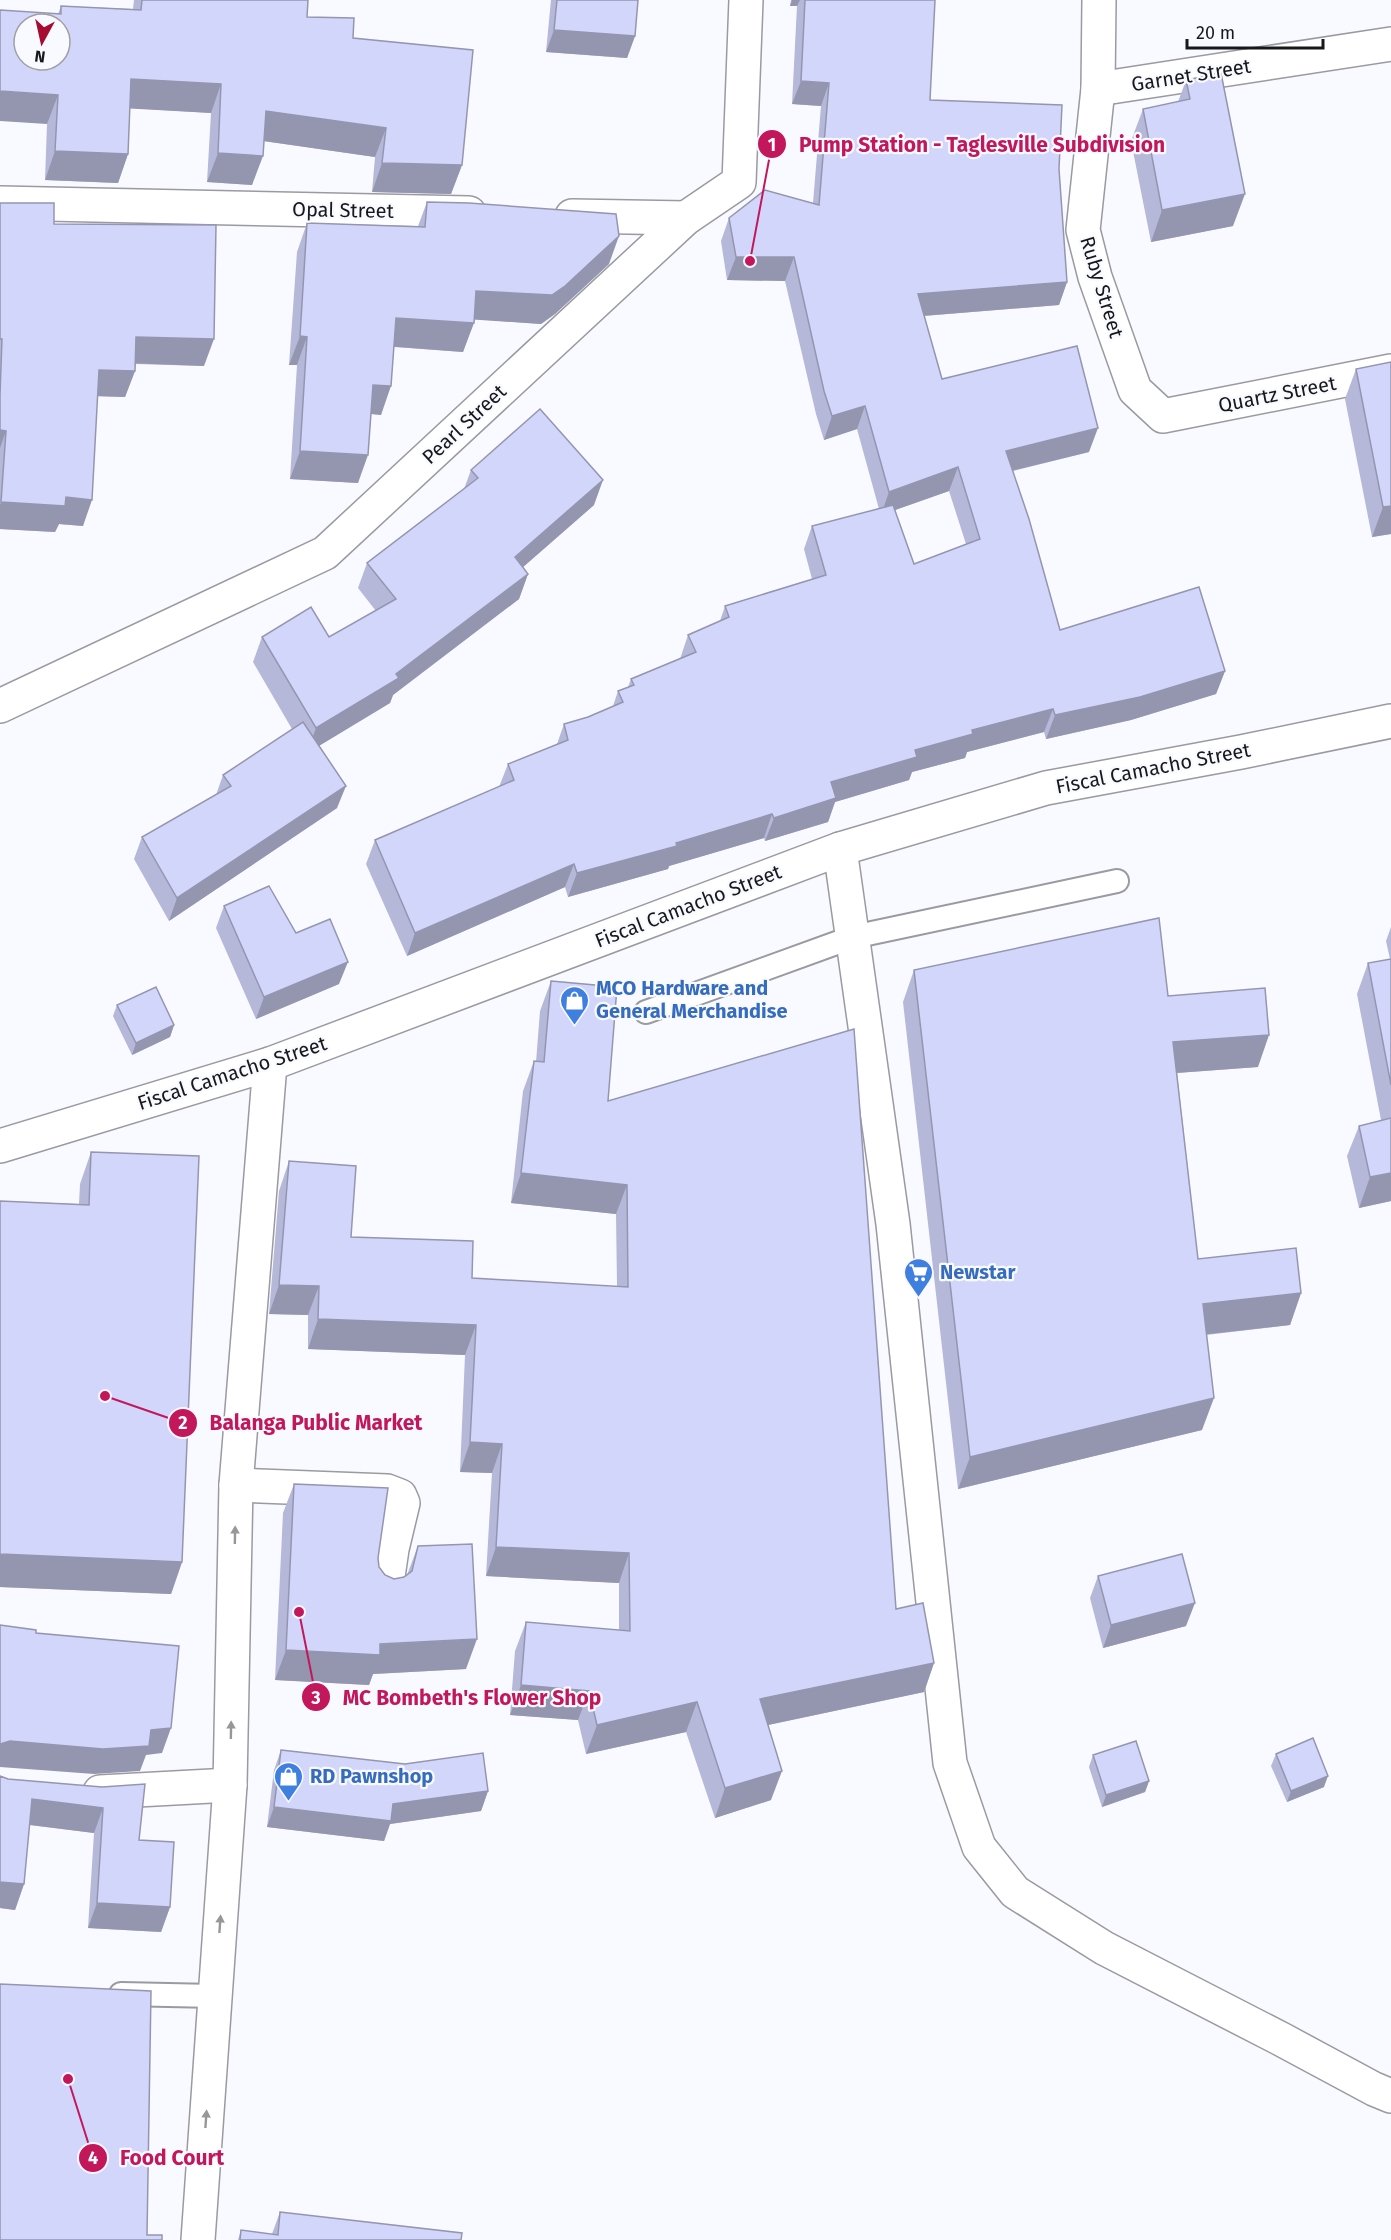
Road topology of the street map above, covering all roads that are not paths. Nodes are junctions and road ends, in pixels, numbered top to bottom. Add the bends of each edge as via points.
1 (746, 0) edge
2 (1099, 0) edge
3 (1391, 45) edge
4 (1098, 88) junction
5 (0, 203) edge
6 (497, 214) edge
7 (544, 215) edge
8 (686, 218) junction
9 (1391, 371) edge
10 (1163, 416) joint
11 (0, 706) edge
12 (1391, 721) edge
13 (840, 849) junction
14 (1117, 881) dead end
15 (853, 937) junction
16 (646, 1012) dead end
17 (270, 1064) junction
18 (0, 1146) edge
19 (236, 1485) junction
20 (386, 1590) edge
21 (230, 1785) junction
22 (70, 1791) edge
23 (96, 1993) edge
24 (215, 1996) junction
25 (1391, 2096) edge
26 (198, 2240) edge

1 - 8 street, Pearl Street via 739,182
2 - 4 street, Ruby Street
3 - 4 street, Garnet Street
4 - 10 street, Ruby Street via 1083,230 1095,277 1135,390
5 - 6 street, Opal Street
7 - 8 street
8 - 11 street, Pearl Street via 325,553
9 - 10 street, Quartz Street
12 - 13 street, Fiscal Camacho Street via 1046,788
13 - 15 street
13 - 17 street, Fiscal Camacho Street
14 - 15 lane
15 - 16 lane
15 - 25 street via 893,1224 950,1763 979,1848 1015,1892 1104,1948
17 - 18 street, Fiscal Camacho Street
17 - 19 street
19 - 20 street via 387,1491 400,1496 403,1503
21 -> 19 street
21 - 22 street
24 -> 21 street
23 - 24 lane
26 -> 24 street

